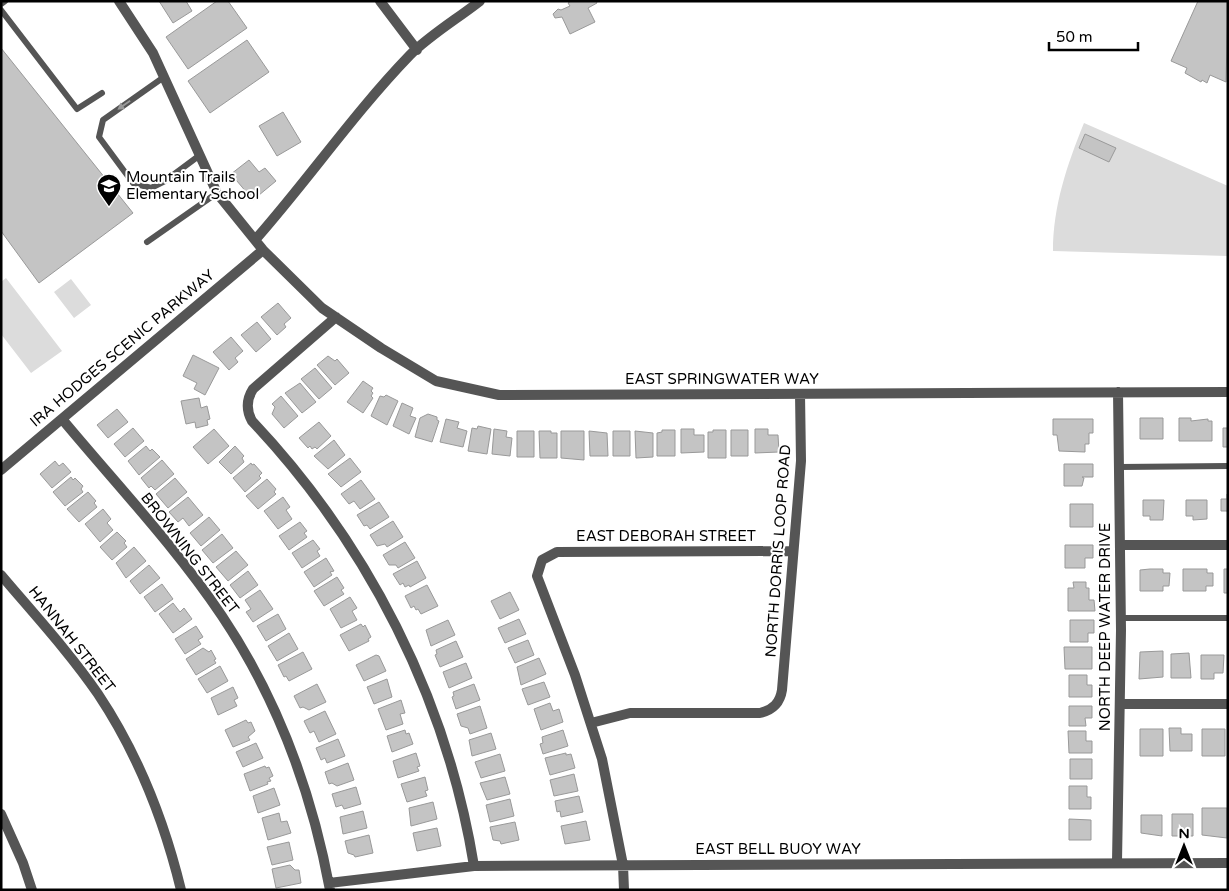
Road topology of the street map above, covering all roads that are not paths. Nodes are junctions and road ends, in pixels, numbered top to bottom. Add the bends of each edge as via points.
1 (5, 1) edge
2 (119, 1) edge
3 (380, 1) edge
4 (480, 1) edge
5 (1, 4) edge
6 (1, 10) edge
7 (417, 50) junction
8 (164, 77) junction
9 (102, 93) dead end
10 (200, 155) junction
11 (217, 193) junction
12 (255, 240) junction
13 (147, 242) dead end
14 (263, 250) junction
15 (336, 317) junction
16 (1118, 392) junction
17 (1228, 392) edge
18 (800, 394) junction
19 (62, 419) junction
20 (1228, 466) edge
21 (1119, 467) junction
22 (1, 470) edge
23 (1120, 545) junction
24 (1228, 545) edge
25 (794, 551) junction
26 (1, 575) edge
27 (1121, 618) junction
28 (1228, 618) edge
29 (1120, 704) junction
30 (1228, 704) edge
31 (591, 723) junction
32 (1, 814) edge
33 (1117, 862) junction
34 (1228, 863) edge
35 (623, 865) junction
36 (474, 866) junction
37 (330, 886) edge
38 (32, 890) edge
39 (181, 890) edge
40 (624, 890) edge

1 - 5 lane
2 - 8 street, EAST SPRINGWATER WAY via 153,53
3 - 7 street
4 - 7 street
6 - 9 lane via 77,109
7 - 12 street via 338,137
8 - 10 street, EAST SPRINGWATER WAY
8 -> 10 lane via 103,120 99,136 133,183 151,188
10 - 11 street, EAST SPRINGWATER WAY
11 - 12 street, EAST SPRINGWATER WAY
11 - 13 lane
12 - 14 street, EAST SPRINGWATER WAY
14 - 15 street, EAST SPRINGWATER WAY via 322,308
14 - 19 street, IRA HODGES SCENIC PARKWAY
15 - 18 street, EAST SPRINGWATER WAY via 436,381 499,395
15 - 36 street via 253,389 247,410 252,421 288,460 337,525 394,622 418,674 451,762
16 - 17 street, EAST SPRINGWATER WAY
16 - 18 street, EAST SPRINGWATER WAY
16 - 21 street, NORTH DEEP WATER DRIVE
18 - 25 street, NORTH DORRIS LOOP ROAD via 801,461
19 - 22 street, IRA HODGES SCENIC PARKWAY
19 - 37 street, BROWNING STREET via 195,579 249,660 297,767
20 - 21 lane
21 - 23 street, NORTH DEEP WATER DRIVE
23 - 24 street
23 - 27 street, NORTH DEEP WATER DRIVE
25 - 31 street, NORTH DORRIS LOOP ROAD via 782,690 774,707 760,713 630,713
25 - 31 street, EAST DEBORAH STREET via 557,552 542,560 537,570 539,582
26 - 39 street, HANNAH STREET via 82,672 124,736 156,804
27 - 28 lane
27 - 29 street, NORTH DEEP WATER DRIVE
29 - 30 street
29 - 33 street, NORTH DEEP WATER DRIVE
31 - 35 street via 608,784
32 - 38 street
33 - 34 street, EAST BELL BUOY WAY
33 - 35 street, EAST BELL BUOY WAY
35 - 36 street, EAST BELL BUOY WAY
35 - 40 street
36 - 37 street, EAST BELL BUOY WAY

